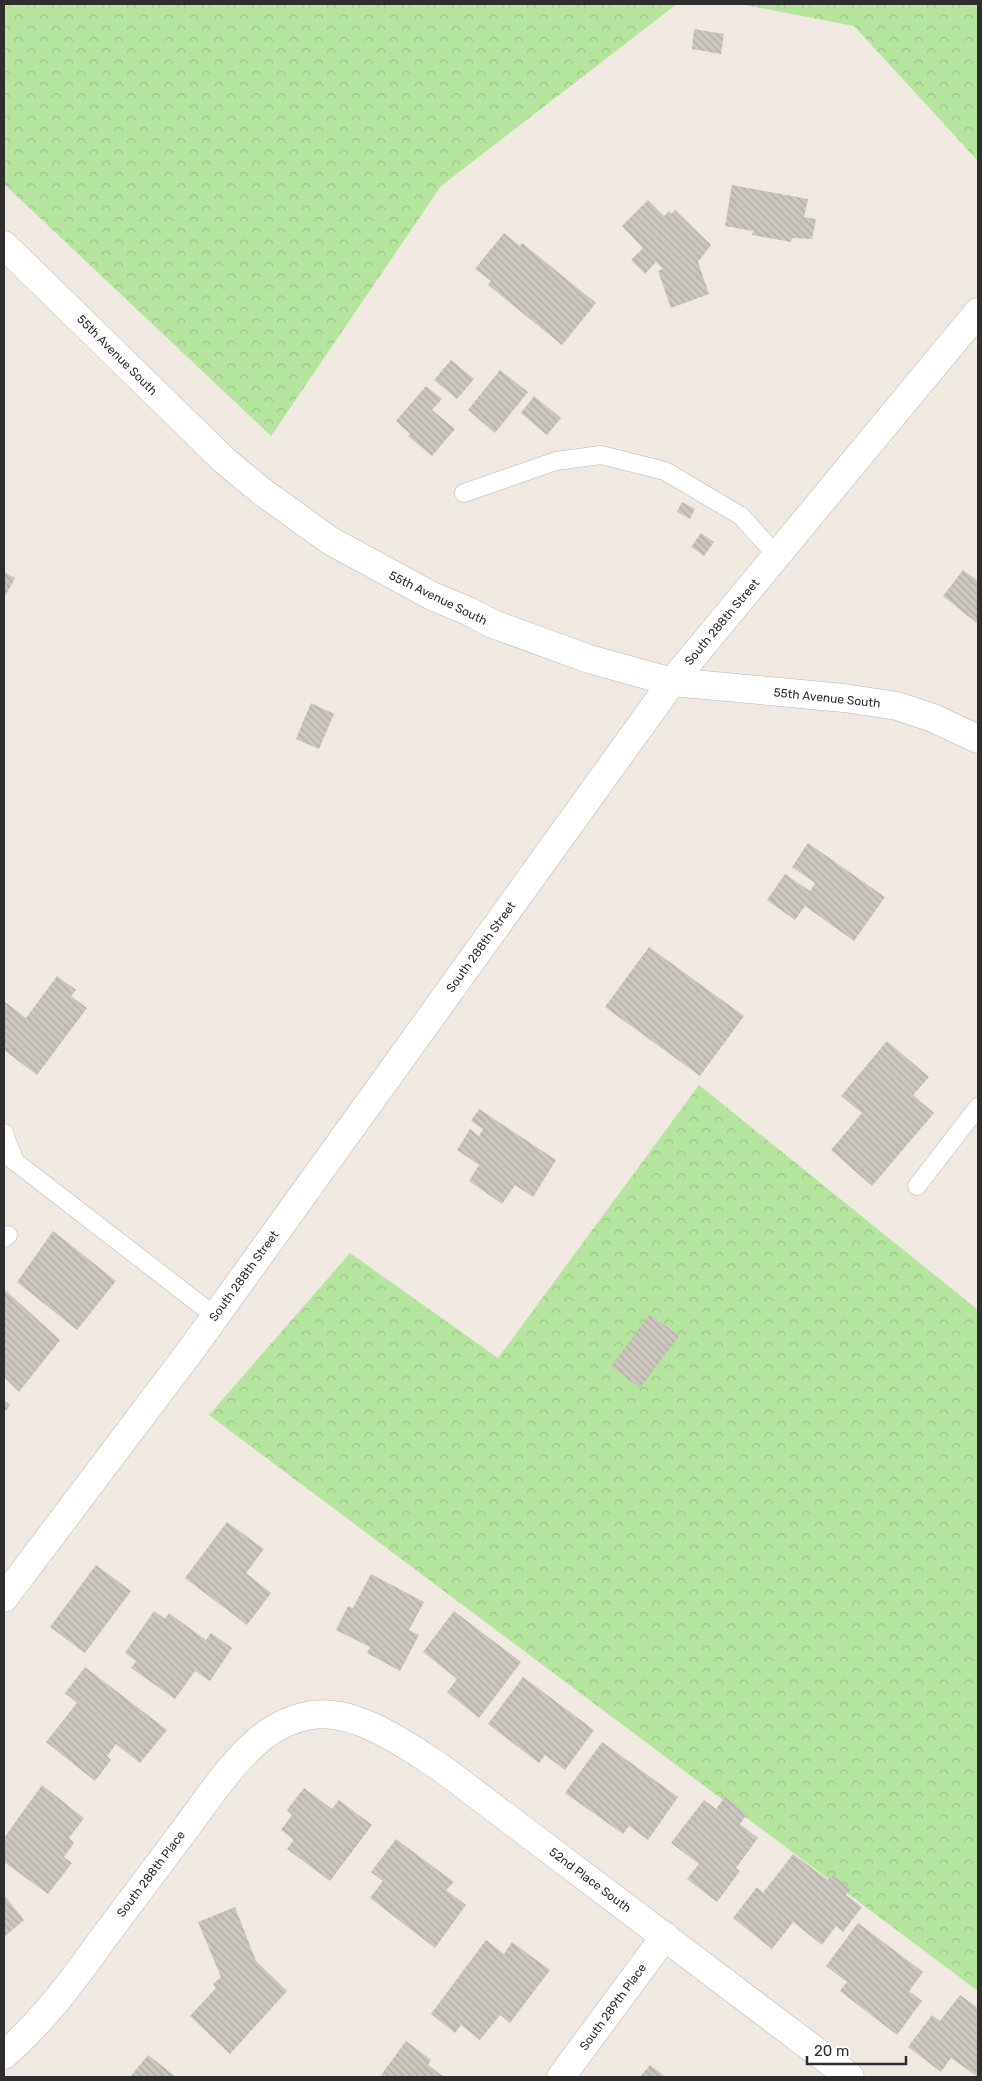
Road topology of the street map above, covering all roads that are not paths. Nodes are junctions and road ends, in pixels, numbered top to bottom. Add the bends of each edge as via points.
1 (4, 244) edge
2 (978, 312) edge
3 (464, 493) dead end
4 (777, 556) junction
5 (672, 682) junction
6 (978, 739) edge
7 (978, 1107) edge
8 (4, 1133) edge
9 (9, 1157) edge
10 (918, 1186) dead end
11 (216, 1316) junction
12 (4, 1598) edge
13 (314, 1715) joint
14 (665, 1936) junction
15 (4, 2055) edge
16 (561, 2077) edge
17 (850, 2077) edge

1 - 5 street, 55th Avenue South via 219,455 260,490 329,540 397,578 492,624 589,659
2 - 4 street, South 288th Street
3 - 4 lane via 556,461 601,455 665,471 741,516
4 - 5 street, South 288th Street
5 - 6 street, 55th Avenue South via 888,705 933,718
5 - 11 street, South 288th Street
7 - 10 lane
8 - 9 lane
9 - 11 lane
11 - 12 street, South 288th Street
13 - 14 street, 52nd Place South via 336,1716 363,1723 415,1752
13 - 15 street, South 288th Place via 279,1726 239,1760 61,1996 33,2029
14 - 16 street, South 289th Place
14 - 17 street, 52nd Place South

